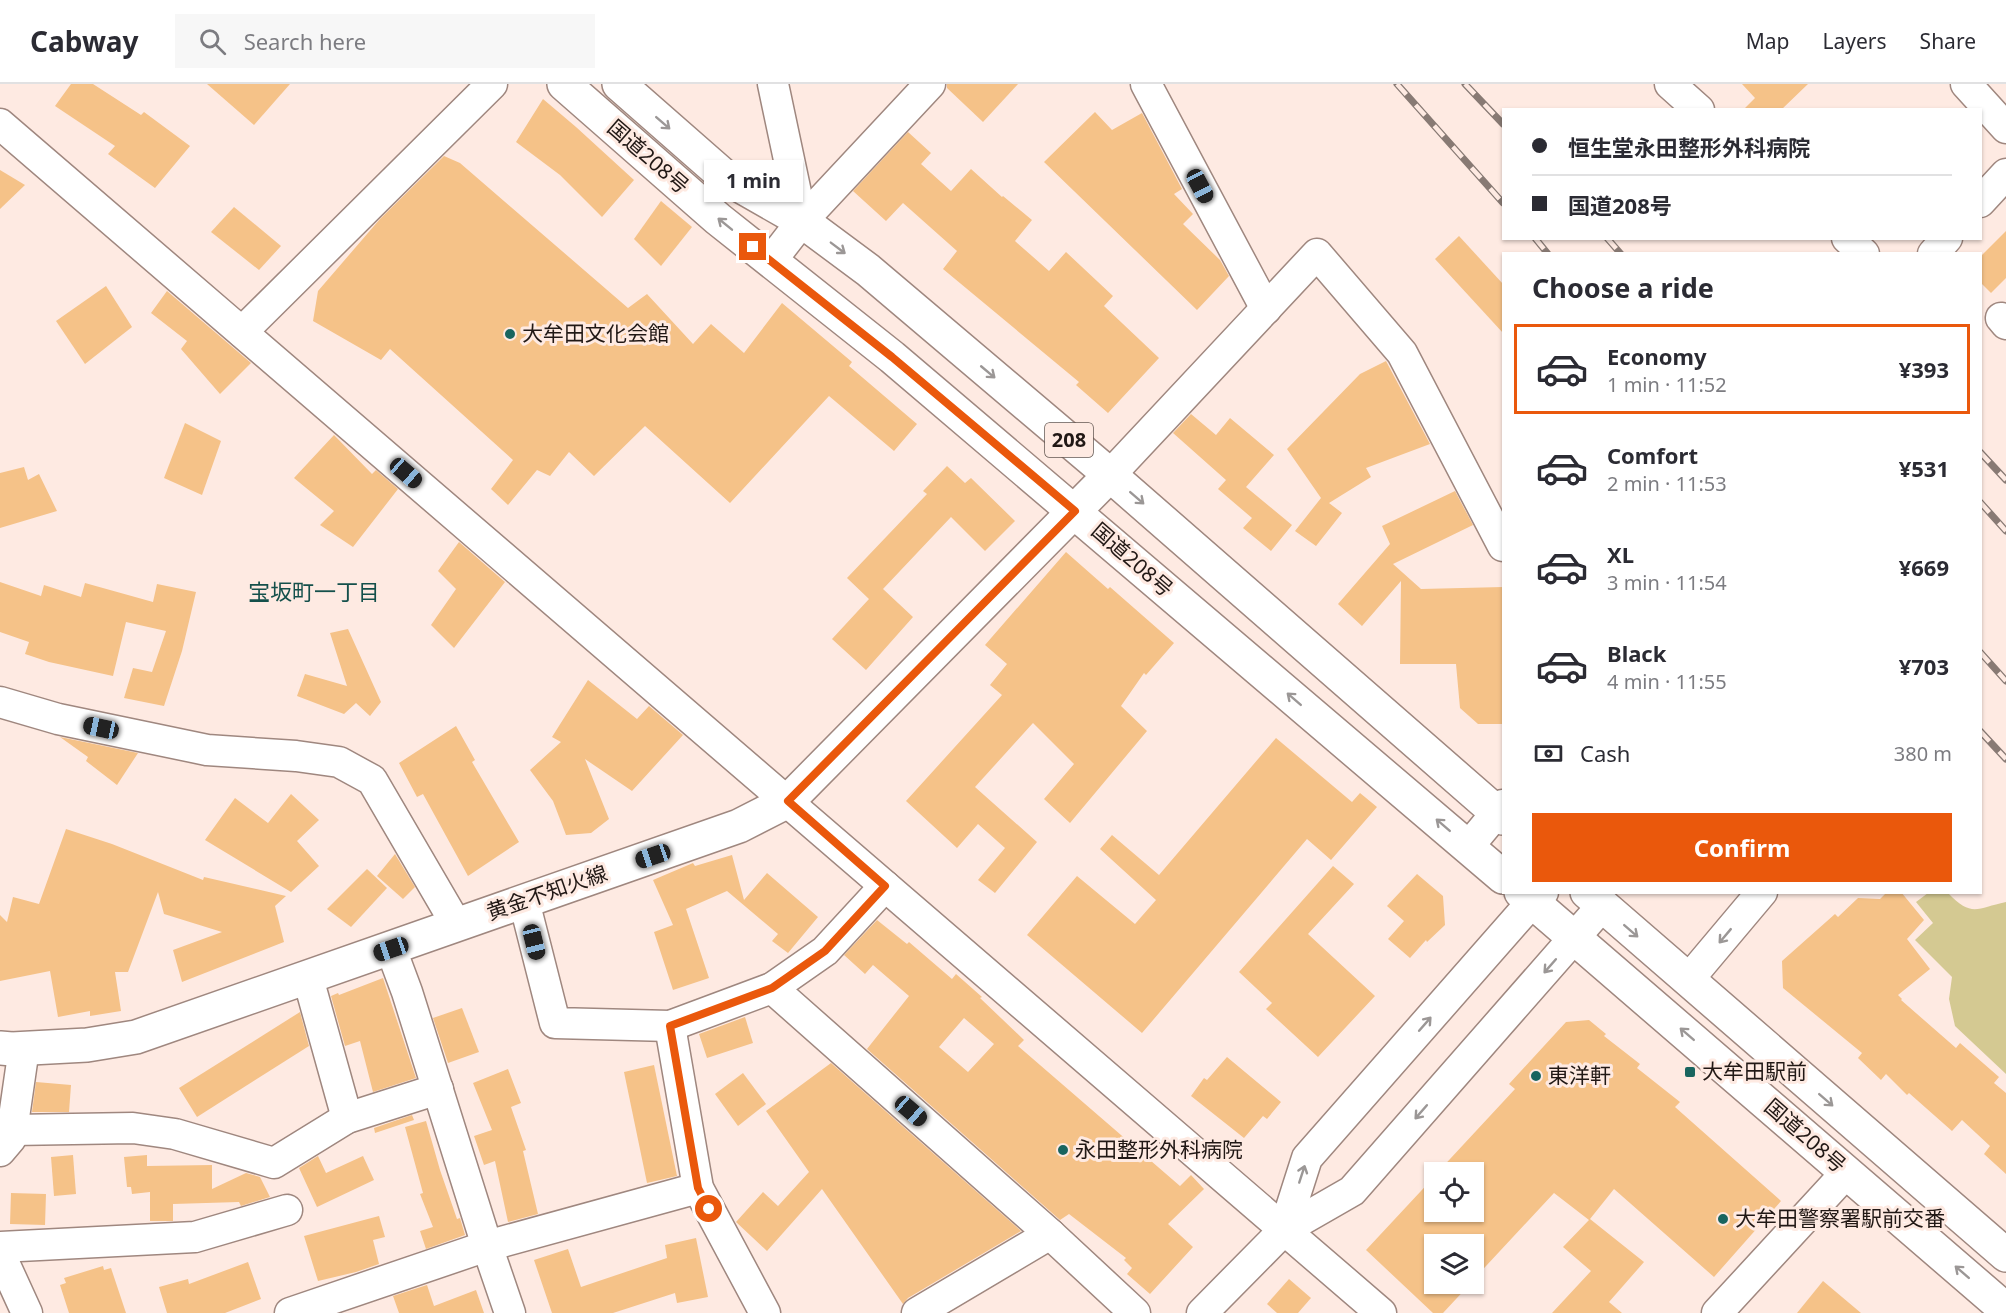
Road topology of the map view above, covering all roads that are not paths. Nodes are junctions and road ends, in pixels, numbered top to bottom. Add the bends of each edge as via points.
1 (492, 84) edge
2 (564, 84) edge
3 (619, 84) edge
4 (773, 84) edge
5 (930, 84) edge
6 (1146, 84) edge
7 (1670, 84) edge
8 (1966, 84) edge
9 (1697, 108) edge
10 (0, 124) edge
11 (2006, 128) edge
12 (2006, 174) edge
13 (1982, 200) edge
14 (802, 221) junction
15 (1849, 240) edge
16 (1945, 240) edge
17 (1862, 252) edge
18 (1935, 252) edge
19 (771, 261) junction
20 (1266, 309) junction
21 (242, 332) junction
22 (1110, 475) junction
23 (1075, 511) junction
24 (1502, 544) edge
25 (0, 702) edge
26 (788, 801) junction
27 (1501, 812) edge
28 (1468, 848) junction
29 (1502, 876) edge
30 (885, 886) junction
31 (1760, 894) edge
32 (1532, 896) edge
33 (1595, 899) edge
34 (524, 901) junction
35 (456, 924) junction
36 (1575, 938) junction
37 (391, 949) junction
38 (308, 978) junction
39 (1688, 980) junction
40 (772, 988) junction
41 (670, 1026) junction
42 (12, 1048) edge
43 (438, 1089) junction
44 (347, 1118) junction
45 (6, 1140) edge
46 (1847, 1172) junction
47 (698, 1188) junction
48 (287, 1210) dead end
49 (1284, 1230) junction
50 (1050, 1234) junction
51 (487, 1246) junction
52 (0, 1247) edge
53 (0, 1254) edge
54 (2006, 1255) edge
55 (2006, 1310) edge
56 (27, 1313) edge
57 (290, 1313) edge
58 (510, 1313) edge
59 (765, 1313) edge
60 (916, 1313) edge
61 (1135, 1313) edge
62 (1202, 1313) edge
63 (1381, 1313) edge
64 (1718, 1313) edge

1 - 21 street
19 -> 2 main road, 国道208号 / 208
3 -> 14 main road, 国道208号 / 208 via 725,177
4 - 14 street
5 - 14 street
6 - 20 street
7 - 9 street
8 - 11 street
10 - 21 street
12 - 13 street
14 - 19 street
14 -> 22 main road, 国道208号 / 208 via 867,270
15 - 17 street
16 - 18 street
19 - 23 main road, 国道208号 / 208
20 - 22 street
20 - 24 street via 1317,254 1402,353
21 - 26 street
22 - 23 main road, 黄金不知火線
22 -> 27 main road, 国道208号 / 208
23 - 26 main road, 黄金不知火線
28 -> 23 main road, 国道208号 / 208
25 - 35 street via 58,719 207,750 339,762 372,780
26 - 30 street
26 - 34 main road, 黄金不知火線 via 739,826
27 - 28 street
28 - 29 main road, 国道208号 / 208
30 - 40 street via 825,951
30 - 49 street
31 -> 39 street
32 - 36 main road, 国道208号
49 -> 32 street via 1307,1158
33 - 36 street
33 -> 39 main road, 国道208号
34 - 35 main road, 黄金不知火線
34 - 41 street via 555,1023
35 - 37 main road, 黄金不知火線
46 -> 36 main road, 国道208号
36 -> 49 street via 1352,1191
37 - 38 main road, 黄金不知火線
37 - 43 street
38 - 42 main road, 黄金不知火線 via 136,1037 87,1045
38 - 44 street
39 -> 54 main road, 国道208号
40 - 41 street
40 - 50 street
41 - 47 street
42 - 45 street
43 - 44 street
43 - 51 street
44 - 45 street via 274,1163 175,1134 133,1128
55 -> 46 main road, 国道208号
46 - 64 street
47 - 51 street
47 - 59 street
48 - 52 street via 195,1237
49 - 62 street
49 - 63 street
50 - 60 street
50 - 61 street
51 - 57 street
51 - 58 street
53 - 56 street

